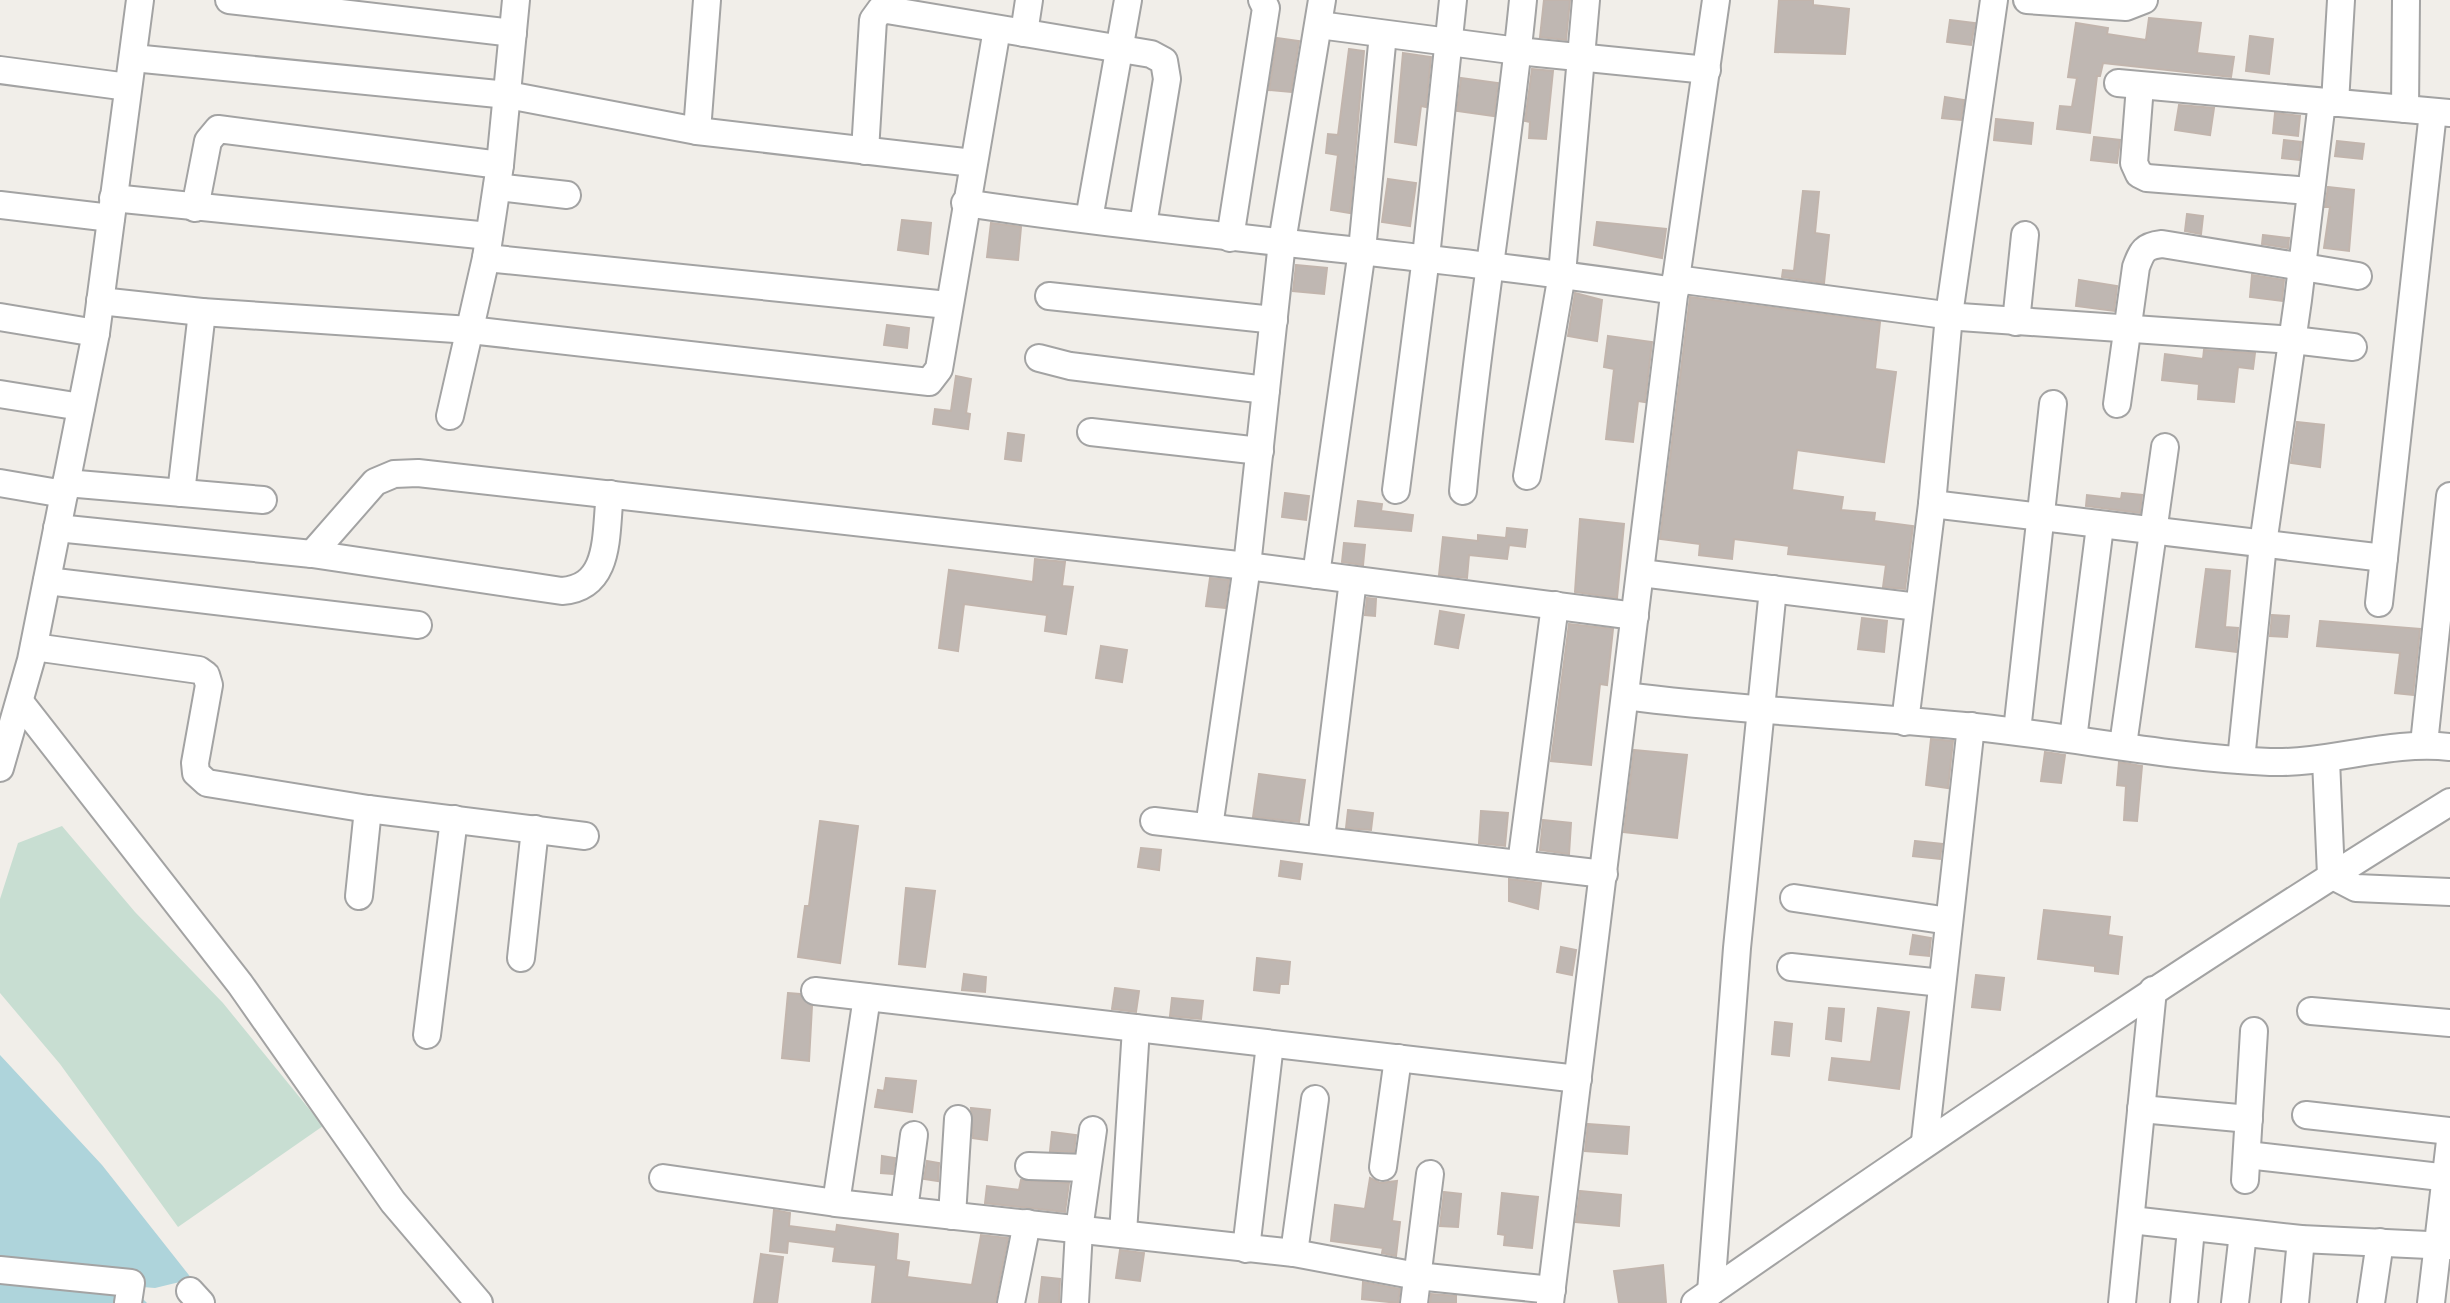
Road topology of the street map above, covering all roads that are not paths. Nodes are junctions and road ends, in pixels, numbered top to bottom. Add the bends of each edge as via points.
1 (140, 0) edge
2 (229, 0) edge
3 (516, 0) edge
4 (707, 0) edge
5 (1029, 0) edge
6 (1128, 0) edge
7 (1453, 0) edge
8 (1523, 0) edge
9 (1586, 0) edge
10 (1716, 0) edge
11 (1994, 0) edge
12 (2027, 0) edge
13 (2144, 0) edge
14 (2341, 0) edge
15 (2406, 0) edge
16 (1264, 1) edge
17 (876, 6) edge
18 (1321, 12) edge
19 (997, 29) junction
20 (513, 33) junction
21 (1024, 33) junction
22 (1383, 34) junction
23 (1449, 43) junction
24 (1118, 47) junction
25 (1518, 51) junction
26 (133, 58) junction
27 (1580, 58) junction
28 (0, 70) edge
29 (1707, 70) junction
30 (128, 87) junction
31 (508, 95) junction
32 (2328, 102) junction
33 (2405, 109) junction
34 (2442, 112) edge
35 (697, 131) junction
36 (865, 151) junction
37 (973, 163) junction
38 (498, 176) junction
39 (2310, 191) junction
40 (567, 195) dead end
41 (965, 203) junction
42 (0, 205) edge
43 (112, 208) junction
44 (195, 208) junction
45 (1089, 219) junction
46 (1143, 225) junction
47 (2025, 235) dead end
48 (1230, 238) junction
49 (1282, 242) junction
50 (487, 247) junction
51 (1362, 250) junction
52 (1426, 257) junction
53 (1492, 265) junction
54 (2302, 265) junction
55 (1562, 274) junction
56 (2358, 276) dead end
57 (1676, 285) junction
58 (1049, 296) dead end
59 (100, 301) junction
60 (948, 305) junction
61 (202, 312) junction
62 (1949, 315) junction
63 (0, 317) edge
64 (1274, 320) junction
65 (2016, 322) junction
66 (470, 330) junction
67 (2127, 330) junction
68 (96, 333) junction
69 (2293, 340) junction
70 (2353, 347) dead end
71 (1039, 358) dead end
72 (1266, 390) junction
73 (0, 394) edge
74 (2053, 404) dead end
75 (2117, 404) dead end
76 (81, 407) junction
77 (450, 416) dead end
78 (1091, 432) dead end
79 (2165, 447) dead end
80 (1260, 451) junction
81 (1527, 476) dead end
82 (0, 483) edge
83 (65, 488) junction
84 (1396, 490) dead end
85 (1463, 491) dead end
86 (181, 493) junction
87 (610, 494) junction
88 (2450, 496) edge
89 (263, 500) dead end
90 (1932, 504) junction
91 (2042, 519) junction
92 (2100, 526) junction
93 (57, 528) junction
94 (2154, 531) junction
95 (2263, 544) junction
96 (312, 554) junction
97 (2384, 558) junction
98 (1247, 566) junction
99 (1641, 573) junction
100 (1316, 575) junction
101 (1353, 580) junction
102 (47, 581) junction
103 (1773, 589) junction
104 (2379, 603) dead end
105 (1555, 605) junction
106 (1918, 607) junction
107 (1635, 616) junction
108 (418, 625) dead end
109 (34, 647) junction
110 (1625, 696) junction
111 (13, 704) edge
112 (1763, 712) junction
113 (1905, 722) junction
114 (1971, 726) junction
115 (2017, 731) junction
116 (2073, 739) junction
117 (5, 741) edge
118 (2123, 745) junction
119 (2437, 745) edge
120 (2241, 760) junction
121 (2326, 760) junction
122 (0, 768) edge
123 (2450, 802) edge
124 (368, 809) junction
125 (454, 819) junction
126 (1154, 821) dead end
127 (1209, 827) junction
128 (535, 829) junction
129 (585, 836) dead end
130 (1321, 840) junction
131 (1521, 864) junction
132 (1604, 874) junction
133 (2331, 875) junction
134 (2450, 892) edge
135 (359, 896) dead end
136 (1794, 898) dead end
137 (1949, 921) junction
138 (521, 958) dead end
139 (1791, 967) dead end
140 (1942, 983) junction
141 (2153, 990) junction
142 (815, 991) dead end
143 (867, 997) junction
144 (2311, 1011) dead end
145 (2450, 1023) edge
146 (1136, 1028) junction
147 (2254, 1031) dead end
148 (427, 1035) dead end
149 (1270, 1044) junction
150 (1398, 1058) junction
151 (1578, 1079) junction
152 (1315, 1099) dead end
153 (2141, 1109) junction
154 (2306, 1115) dead end
155 (958, 1119) dead end
156 (2249, 1119) junction
157 (1093, 1130) dead end
158 (2450, 1131) edge
159 (914, 1135) dead end
160 (1925, 1141) junction
161 (2450, 1141) edge
162 (1029, 1166) dead end
163 (1383, 1167) dead end
164 (1086, 1168) junction
165 (1430, 1174) dead end
166 (663, 1178) dead end
167 (2448, 1178) edge
168 (836, 1203) junction
169 (904, 1210) junction
170 (952, 1216) junction
171 (2131, 1220) junction
172 (1027, 1223) junction
173 (2191, 1229) junction
174 (1079, 1230) junction
175 (1123, 1233) junction
176 (2243, 1233) junction
177 (2301, 1239) junction
178 (2380, 1242) junction
179 (2444, 1245) edge
180 (1246, 1249) junction
181 (1294, 1253) junction
182 (0, 1270) edge
183 (1417, 1276) junction
184 (1551, 1296) edge
185 (1703, 1298) edge
186 (128, 1303) edge
187 (479, 1303) edge
188 (1011, 1303) edge
189 (1075, 1303) edge
190 (1414, 1303) edge
191 (2122, 1303) edge
192 (2184, 1303) edge
193 (2235, 1303) edge
194 (2295, 1303) edge
195 (2371, 1303) edge
196 (2431, 1303) edge

1 - 26 street
2 - 20 street
3 - 20 street
4 - 35 street
5 - 21 street
6 - 24 street
7 - 23 street
8 - 25 street
9 - 27 street
10 - 29 street
11 - 62 street
12 - 13 street via 2126,7
14 - 32 street
15 - 33 street
16 - 48 street
17 - 19 street
17 - 36 street
18 - 22 street
18 - 49 street
19 - 21 street
19 - 37 street
20 - 31 street
21 - 24 street
22 - 23 street
22 - 51 street
23 - 25 street
23 - 52 street
24 - 45 street
24 - 46 street via 1159,57 1166,68
25 - 27 street
25 - 53 street
26 - 30 street
26 - 31 street
27 - 29 street
27 - 55 street
28 - 30 street
29 - 57 street
30 - 43 street
31 - 35 street
31 - 38 street
32 - 33 street
32 - 39 street
32 - 39 street via 2129,85 2139,174
33 - 34 street
34 - 97 street
35 - 36 street
36 - 37 street
37 - 41 street
38 - 40 street
38 - 44 street via 218,129 208,141
38 - 50 street
39 - 54 street
41 - 45 street
41 - 60 street
42 - 43 street
43 - 44 street
43 - 59 street
44 - 50 street
45 - 46 street
46 - 48 street
47 - 65 street
48 - 49 street
49 - 51 street
49 - 64 street
50 - 60 street
50 - 66 street
51 - 52 street
51 - 100 street
52 - 53 street
52 - 84 street
53 - 55 street
53 - 85 street
54 - 56 street
54 - 67 street via 2149,245 2136,267
54 - 69 street
55 - 57 street
55 - 81 street
57 - 62 street
57 - 99 street
58 - 64 street
59 - 61 street
59 - 68 street
60 - 66 street via 939,369 929,382
61 - 66 street
61 - 86 street
62 - 65 street
62 - 90 street
63 - 68 street
64 - 72 street
65 - 67 street
66 - 77 street
67 - 69 street
67 - 75 street
68 - 76 street
69 - 70 street
69 - 95 street
71 - 72 street
72 - 80 street
73 - 76 street
74 - 91 street
76 - 83 street
78 - 80 street
79 - 94 street
80 - 98 street
82 - 83 street
83 - 86 street
83 - 93 street
86 - 89 street
87 - 96 street via 394,474 365,492
87 - 96 street via 601,564 596,577 578,590
87 - 98 street
88 - 119 street
90 - 91 street
90 - 106 street
91 - 92 street
91 - 115 street
92 - 94 street
92 - 116 street
93 - 96 street
93 - 102 street
94 - 95 street
94 - 118 street
95 - 97 street
95 - 120 street
97 - 104 street
98 - 100 street
98 - 127 street
99 - 103 street
99 - 107 street
100 - 101 street
101 - 105 street
101 - 130 street
102 - 108 street
102 - 109 street
103 - 106 street
103 - 112 street
105 - 107 street
105 - 131 street
106 - 113 street
107 - 110 street
109 - 111 street
109 - 124 street via 199,670 209,685 195,763 201,779
110 - 112 street
110 - 132 street
111 - 117 street
111 - 187 street via 240,984 393,1202
112 - 113 street
112 - 185 street
113 - 114 street
114 - 115 street
114 - 137 street
115 - 116 street
116 - 118 street
117 - 122 street
118 - 120 street
119 - 121 street
120 - 121 street
121 - 133 street
123 - 133 street
124 - 125 street
124 - 135 street
125 - 128 street
125 - 148 street
126 - 127 street
127 - 130 street
128 - 129 street
128 - 138 street
130 - 131 street
131 - 132 street
132 - 151 street
133 - 134 street via 2364,889
133 - 141 street
136 - 137 street
137 - 140 street
139 - 140 street
140 - 160 street
141 - 153 street
141 - 160 street
142 - 143 street
143 - 146 street
143 - 168 street
144 - 145 street
146 - 149 street
146 - 175 street
147 - 156 street
149 - 150 street
149 - 180 street
150 - 151 street
150 - 163 street
151 - 184 street
152 - 181 street
153 - 156 street
153 - 171 street
154 - 158 street
155 - 170 street
156 - 167 street via 2246,1167
157 - 164 street
159 - 169 street
160 - 185 street
161 - 167 street
162 - 164 street
164 - 174 street
165 - 183 street
166 - 168 street
167 - 179 street
168 - 169 street
169 - 170 street
170 - 172 street
171 - 173 street
171 - 191 street
172 - 174 street
172 - 188 street
173 - 176 street
173 - 192 street
174 - 175 street
174 - 189 street
175 - 180 street
176 - 177 street
176 - 193 street
177 - 178 street
177 - 194 street
178 - 179 street
178 - 195 street
179 - 196 street
180 - 181 street
181 - 183 street
182 - 186 street via 131,1283
183 - 184 street
183 - 190 street

